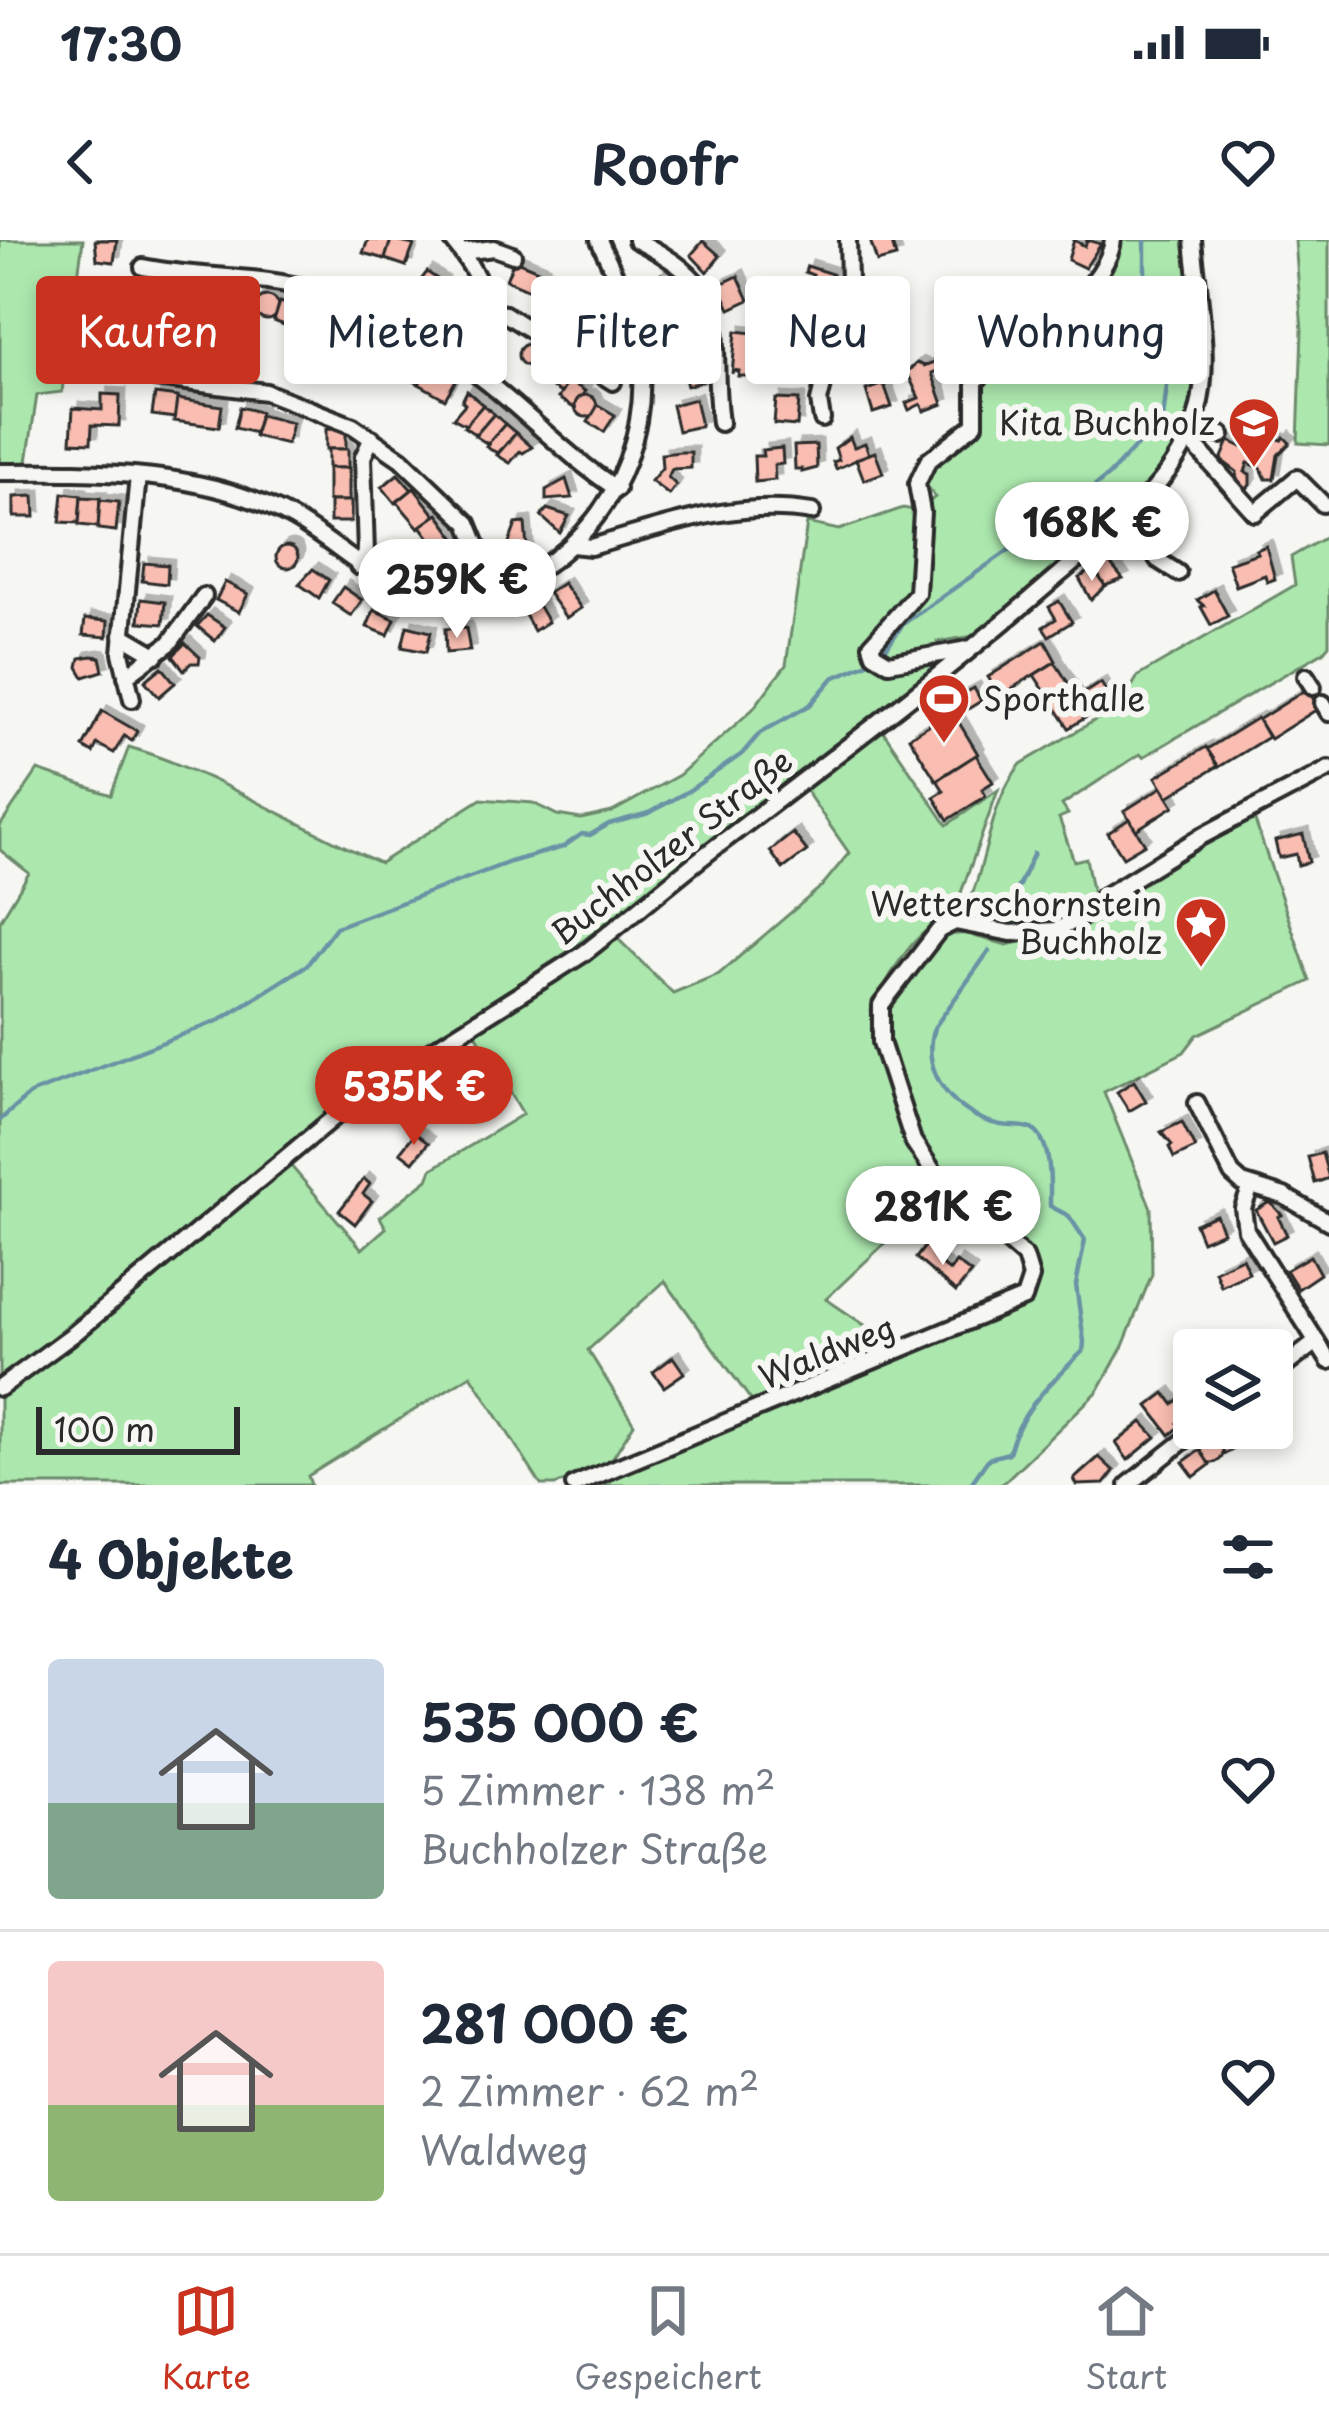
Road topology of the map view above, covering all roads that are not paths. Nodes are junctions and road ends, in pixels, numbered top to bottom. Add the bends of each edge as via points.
1 (599, 240) edge
2 (637, 240) edge
3 (848, 240) edge
4 (1113, 240) edge
5 (1193, 240) edge
6 (457, 246) edge
7 (513, 255) dead end
8 (143, 268) dead end
9 (479, 276) edge
10 (284, 283) edge
11 (203, 384) edge
12 (490, 384) edge
13 (822, 419) dead end
14 (720, 423) dead end
15 (1190, 434) junction
16 (1222, 435) dead end
17 (372, 438) junction
18 (0, 472) edge
19 (138, 476) junction
20 (617, 489) junction
21 (1323, 504) dead end
22 (812, 512) dead end
23 (1127, 516) junction
24 (572, 545) junction
25 (358, 566) junction
26 (1178, 573) dead end
27 (496, 591) junction
28 (204, 596) dead end
29 (122, 635) junction
30 (974, 648) junction
31 (156, 655) junction
32 (126, 676) junction
33 (132, 699) dead end
34 (1327, 771) edge
35 (1197, 1103) dead end
36 (1250, 1189) junction
37 (1329, 1222) edge
38 (1316, 1342) junction
39 (1293, 1360) edge
40 (1329, 1361) edge
41 (0, 1388) edge
42 (1173, 1449) edge
43 (574, 1485) edge
44 (1128, 1485) edge

1 - 20 street via 637,336 636,430
2 - 14 street via 705,293 719,345
3 - 13 street via 850,281 818,401
4 - 30 street via 1096,279 975,382 976,424 928,461 917,484 917,593 874,638 874,654 903,663
5 - 15 street, Buchholzer Straße via 1204,384
6 - 7 street
6 - 9 street
8 - 10 street
11 - 17 street via 266,392
12 - 20 street
15 - 16 street
15 - 21 street via 1255,513 1297,478
15 - 23 street, Buchholzer Straße via 1175,464
17 - 25 street via 363,457 366,539
17 - 27 street via 468,524
18 - 19 street
19 - 25 street via 245,496 294,519
19 - 29 street
20 - 24 street
22 - 24 street via 732,508 591,547
23 - 26 street via 1164,567
23 - 30 street, Buchholzer Straße
24 - 27 street
25 - 27 street via 410,594 448,600
28 - 31 street
29 - 31 street
29 - 32 street
30 - 41 street, Buchholzer Straße via 583,954 361,1095
31 - 32 street
32 - 33 street
34 - 43 street, Waldweg via 1186,846 1056,930 1011,933 955,922 939,930 881,1005 880,1042 914,1141 943,1186 1025,1257 1031,1276 1024,1298
35 - 36 street via 1232,1174
36 - 37 street via 1284,1196
36 - 38 street via 1246,1230
38 - 39 street
38 - 40 street
42 - 44 street

